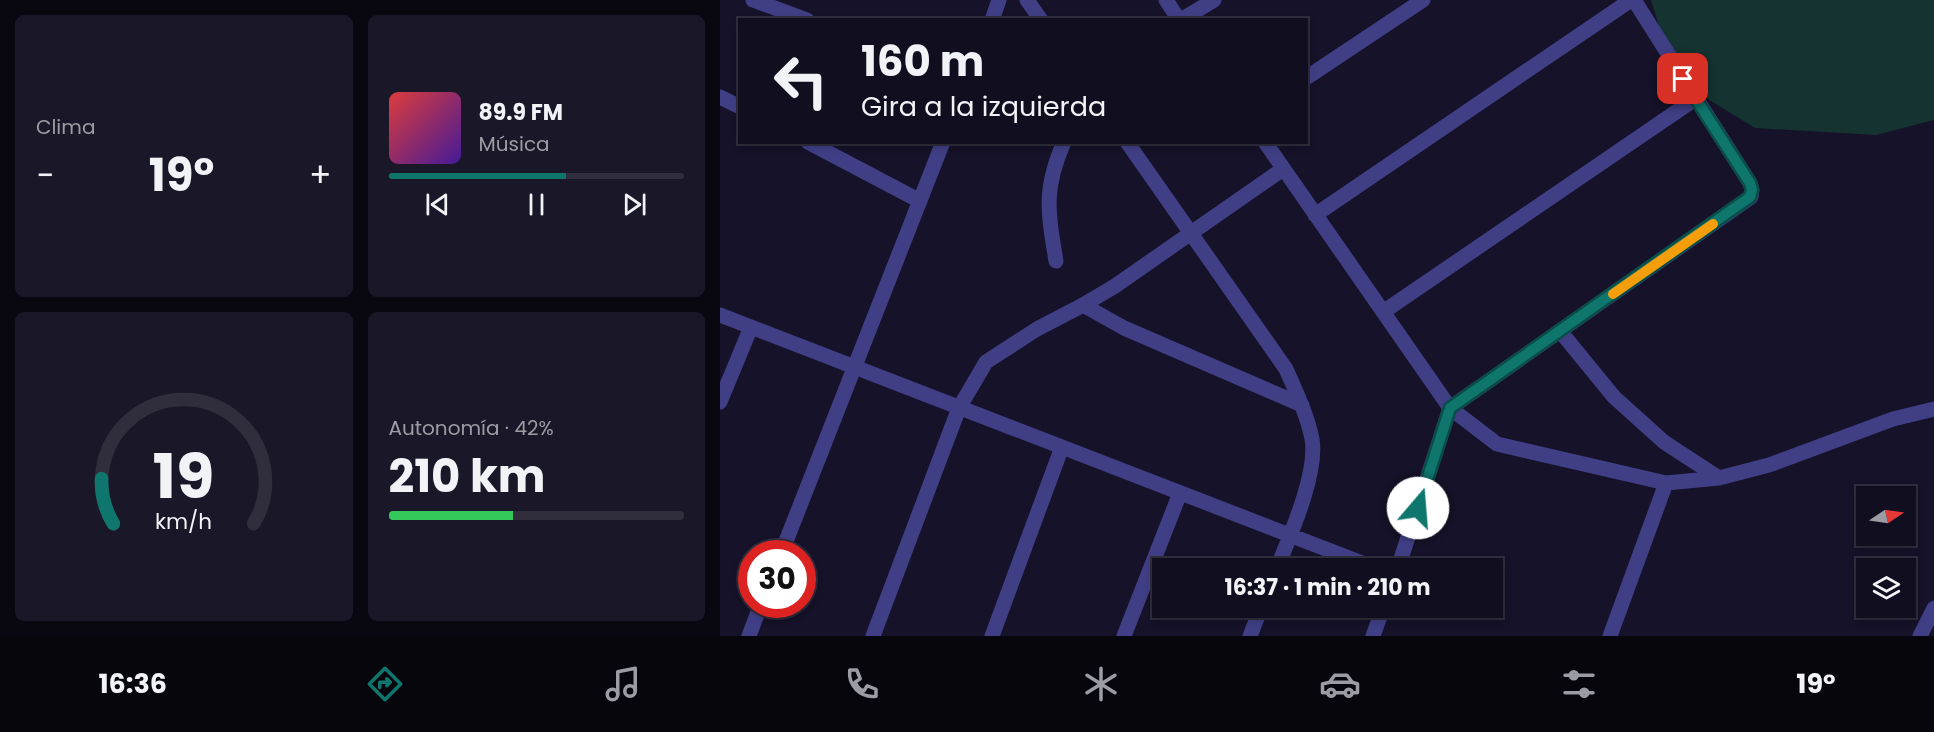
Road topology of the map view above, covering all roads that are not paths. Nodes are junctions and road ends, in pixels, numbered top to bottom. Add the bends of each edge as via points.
1 (753, 0) edge
2 (999, 0) edge
3 (1027, 0) edge
4 (1166, 0) edge
5 (1214, 0) edge
6 (1423, 0) edge
7 (1632, 0) edge
8 (802, 18) edge
9 (993, 18) edge
10 (1040, 18) edge
11 (1179, 18) edge
12 (1183, 18) edge
13 (1308, 77) edge
14 (720, 97) edge
15 (1695, 99) junction
16 (738, 106) edge
17 (812, 144) edge
18 (943, 144) edge
19 (1063, 144) edge
20 (1128, 144) edge
21 (1266, 144) edge
22 (1283, 169) junction
23 (920, 201) junction
24 (1315, 215) junction
25 (1190, 233) junction
26 (1056, 261) dead end
27 (1083, 306) junction
28 (1383, 312) junction
29 (720, 315) edge
30 (751, 327) junction
31 (1560, 331) junction
32 (855, 368) junction
33 (720, 402) edge
34 (1302, 405) junction
35 (959, 408) junction
36 (1450, 408) junction
37 (1934, 409) edge
38 (1062, 447) junction
39 (1719, 478) junction
40 (1666, 483) junction
41 (1180, 493) junction
42 (1290, 536) junction
43 (787, 540) edge
44 (1281, 558) edge
45 (1348, 558) edge
46 (1401, 558) edge
47 (1934, 608) edge
48 (756, 618) edge
49 (1257, 618) edge
50 (1379, 618) edge
51 (749, 636) edge
52 (873, 636) edge
53 (992, 636) edge
54 (1124, 636) edge
55 (1250, 636) edge
56 (1372, 636) edge
57 (1610, 636) edge
58 (1920, 636) edge

1 - 8 street
2 - 9 street
3 - 10 street
4 - 11 street
5 - 12 street
6 - 13 street
7 - 15 street
7 - 24 street
14 - 16 street
15 - 28 street
15 - 31 street via 1750,183 1750,197
17 - 23 street
18 - 23 street
19 - 26 street via 1049,186 1048,213
20 - 25 street
21 - 22 street
22 - 24 street
22 - 25 street
23 - 32 street
24 - 28 street
25 - 27 street
25 - 34 street via 1286,369
27 - 34 street via 1124,328
27 - 35 street via 1037,329 986,362
28 - 36 street
29 - 30 street
30 - 32 street
30 - 33 street
31 - 36 street
31 - 39 street via 1614,397 1664,442
32 - 35 street
32 - 43 street
34 - 42 street via 1312,441 1311,471
35 - 38 street
35 - 52 street
36 - 40 street via 1497,444
36 - 46 street
37 - 39 street via 1893,419 1769,465
38 - 41 street
38 - 53 street
39 - 40 street
40 - 57 street
41 - 42 street
41 - 54 street
42 - 44 street
42 - 45 street
47 - 58 street
48 - 51 street
49 - 55 street
50 - 56 street

